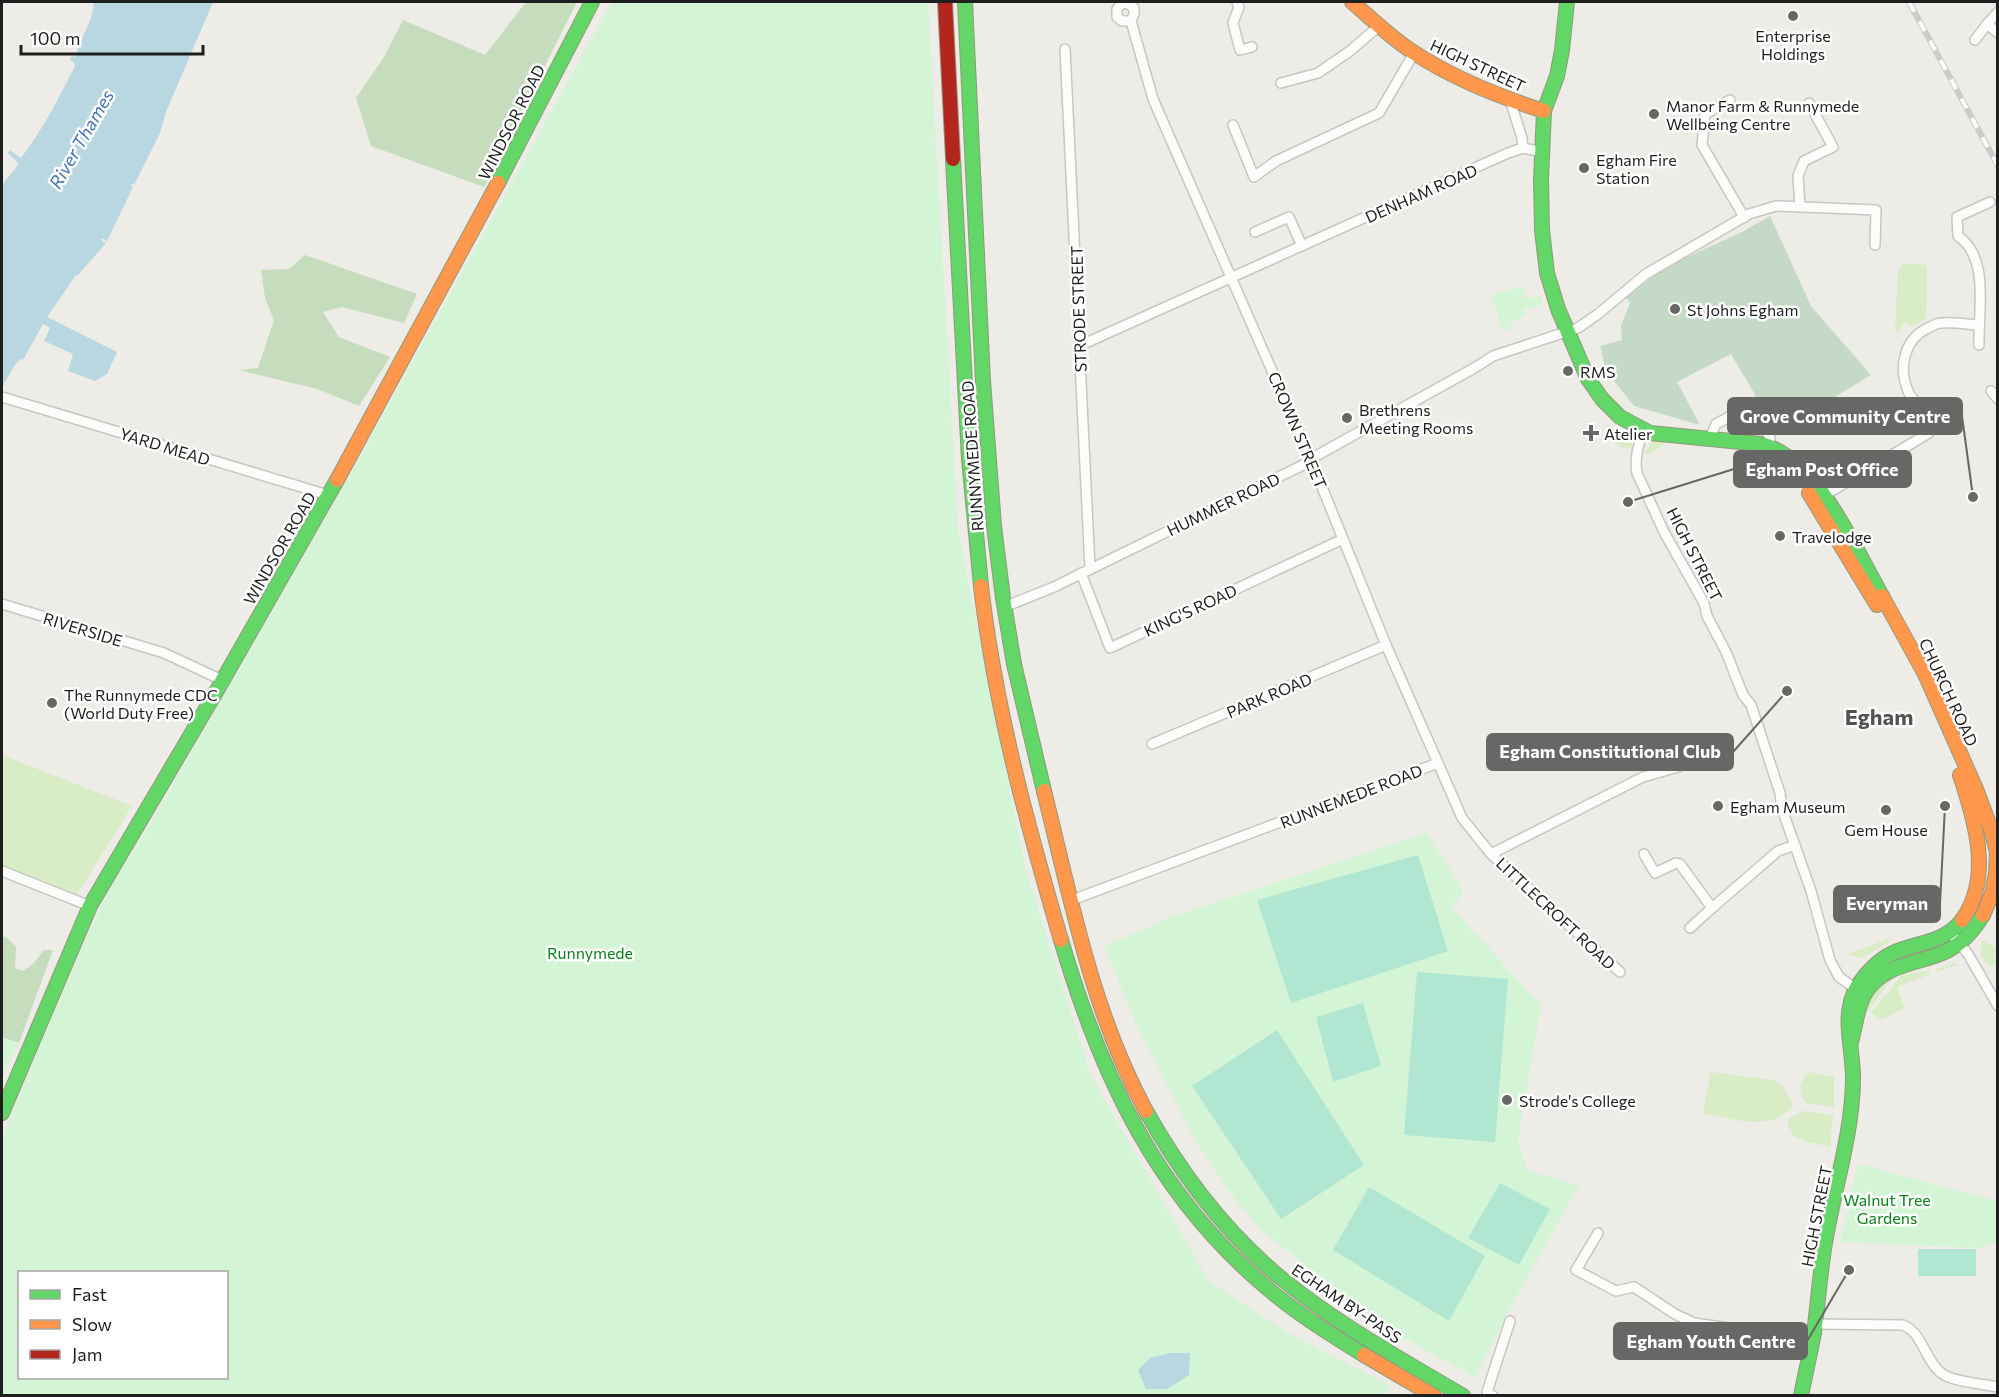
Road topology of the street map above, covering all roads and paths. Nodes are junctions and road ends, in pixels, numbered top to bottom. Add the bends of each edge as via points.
1 (592, 2) edge
2 (945, 2) edge
3 (965, 2) edge
4 (1237, 2) edge
5 (1352, 2) edge
6 (1567, 2) edge
7 (1998, 12) edge
8 (1131, 21) dead end
9 (1988, 24) junction
10 (1379, 26) junction
11 (1998, 33) edge
12 (1975, 40) dead end
13 (1252, 47) dead end
14 (1065, 49) dead end
15 (1414, 53) junction
16 (1281, 83) dead end
17 (1510, 100) junction
18 (1730, 100) dead end
19 (1809, 103) dead end
20 (1544, 111) junction
21 (1233, 125) dead end
22 (1523, 148) junction
23 (1543, 152) junction
24 (1990, 202) dead end
25 (1800, 207) junction
26 (1744, 217) junction
27 (1255, 232) dead end
28 (1875, 245) dead end
29 (1302, 246) junction
30 (1232, 278) junction
31 (1978, 325) junction
32 (1567, 330) junction
33 (1979, 345) dead end
34 (1079, 346) junction
35 (1991, 391) dead end
36 (2, 397) edge
37 (1998, 399) edge
38 (1643, 430) junction
39 (1710, 438) junction
40 (1769, 449) junction
41 (1311, 460) junction
42 (328, 495) junction
43 (1819, 499) junction
44 (1343, 539) junction
45 (1090, 569) junction
46 (1081, 573) junction
47 (2, 604) edge
48 (1004, 607) junction
49 (1386, 645) junction
50 (222, 680) junction
51 (1152, 744) dead end
52 (1713, 753) dead end
53 (1438, 763) junction
54 (1987, 817) edge
55 (1990, 833) edge
56 (1795, 845) junction
57 (1491, 854) junction
58 (1644, 854) dead end
59 (2, 871) edge
60 (1048, 896) joint
61 (1072, 900) junction
62 (90, 906) junction
63 (1712, 908) junction
64 (1690, 928) dead end
65 (1950, 932) junction
66 (1960, 944) junction
67 (1620, 972) dead end
68 (1860, 992) junction
69 (1998, 1006) edge
70 (2, 1113) edge
71 (1598, 1233) dead end
72 (1510, 1321) dead end
73 (1815, 1324) junction
74 (1813, 1340) junction
75 (1998, 1387) edge
76 (1434, 1395) edge
77 (1463, 1395) edge
78 (1493, 1395) edge
79 (1801, 1395) edge

1 - 42 main road, WINDSOR ROAD via 470,238
2 - 60 main road, RUNNYMEDE ROAD via 966,425 978,565 994,674
3 - 48 main road, RUNNYMEDE ROAD via 985,424
4 - 13 street via 1233,23 1240,50
5 - 10 main road, HIGH STREET
6 - 20 main road via 1557,76
7 - 9 street
8 - 30 street, CROWN STREET via 1153,99
9 - 11 street
9 - 12 street
10 - 15 main road, HIGH STREET
10 - 16 street via 1318,73
14 - 34 street, STRODE STREET
15 - 17 main road, HIGH STREET
15 - 21 street via 1379,113 1276,161 1254,177
17 - 20 main road, HIGH STREET
17 - 22 street
18 - 26 street via 1705,114 1702,145
19 - 25 street via 1833,147 1804,161 1798,176
20 - 23 main road
22 - 23 street
22 - 29 street, DENHAM ROAD
23 - 32 main road via 1540,205 1547,273
24 - 31 street via 1958,217 1958,236 1965,241 1980,273
25 - 26 street, HUMMER ROAD via 1765,208
25 - 28 street, HUMMER ROAD via 1876,210
26 - 32 street, HUMMER ROAD via 1646,274 1599,314 1578,328
27 - 29 street via 1289,217
29 - 30 street, DENHAM ROAD
30 - 34 street, DENHAM ROAD
30 - 41 street, CROWN STREET
31 - 33 street
31 - 43 street via 1939,323 1921,331 1909,344 1903,378 1909,394 1931,419 1929,433
32 - 38 main road via 1588,379 1602,399 1620,417
32 - 41 street, HUMMER ROAD via 1492,356
34 - 45 street, STRODE STREET
35 - 37 street
36 - 42 street, YARD MEAD
38 - 39 main road, CHURCH ROAD
38 - 56 street, HIGH STREET via 1636,455 1637,473 1751,705
39 - 40 main road, CHURCH ROAD via 1757,442
39 - 40 street via 1716,424 1745,408 1756,410 1770,438
40 - 43 main road, CHURCH ROAD via 1798,464
41 - 44 street, CROWN STREET
41 - 45 street, HUMMER ROAD
42 - 50 main road, WINDSOR ROAD
43 - 54 main road, CHURCH ROAD via 1931,701
44 - 46 street, KING'S ROAD via 1110,648
44 - 49 street, CROWN STREET
45 - 46 street, HUMMER ROAD
46 - 48 street, HUMMER ROAD
47 - 50 street, RIVERSIDE via 164,653
48 - 61 main road, RUNNYMEDE ROAD via 1023,705
49 - 51 street, PARK ROAD
49 - 53 street, CROWN STREET
50 - 62 main road, WINDSOR ROAD
52 - 57 street via 1643,777
53 - 57 street, RUNNEMEDE ROAD via 1462,818
53 - 61 street, RUNNEMEDE ROAD
54 - 55 main road, CHURCH ROAD
55 - 65 main road, CHURCH ROAD via 1981,894 1968,918
55 - 66 main road, CHURCH ROAD via 1995,843 1996,870 1990,897 1981,918
56 - 63 street via 1778,851
56 - 68 street, HIGH STREET via 1833,968
57 - 67 street, LITTLECROFT ROAD
58 - 63 street via 1655,873 1680,864
59 - 62 street
60 - 76 main road, EGHAM BY-PASS via 1102,1062 1128,1117 1177,1191 1225,1247 1279,1298
61 - 77 main road, EGHAM BY-PASS via 1104,1016 1129,1077 1159,1133 1204,1199 1259,1259 1303,1296
62 - 70 main road, WINDSOR ROAD
63 - 64 street
65 - 66 street
65 - 68 main road, CHURCH ROAD via 1877,963 1867,973
66 - 68 main road, CHURCH ROAD via 1939,955 1894,967
66 - 69 street
68 - 73 main road, HIGH STREET via 1851,1042 1851,1112 1825,1245
71 - 74 street via 1576,1270 1608,1288 1616,1291 1635,1287 1694,1323
72 - 78 street via 1487,1392
73 - 74 main road, HIGH STREET
73 - 75 street via 1903,1325 1914,1333 1931,1361 1946,1376
74 - 79 main road, HIGH STREET

